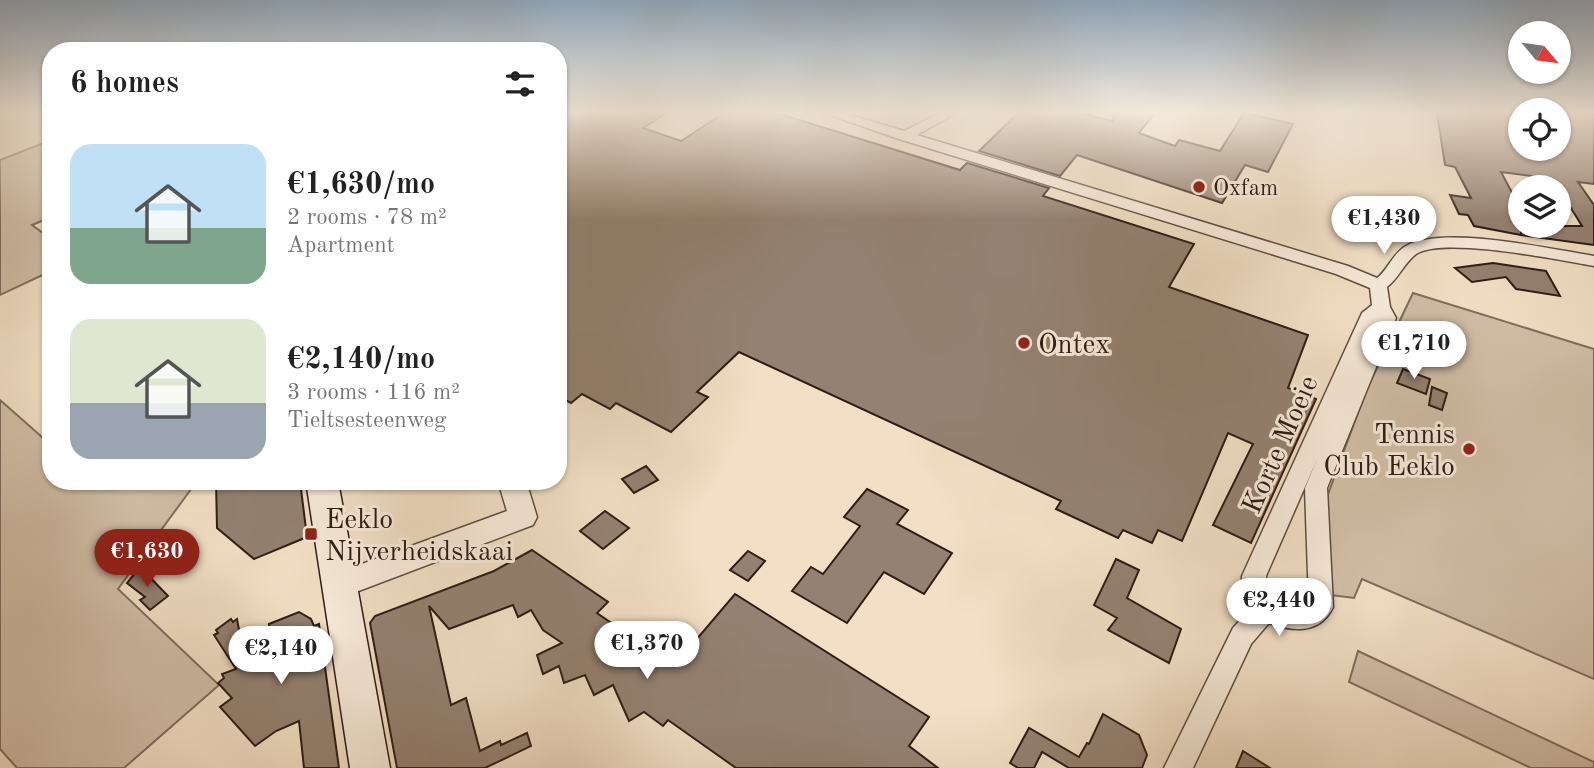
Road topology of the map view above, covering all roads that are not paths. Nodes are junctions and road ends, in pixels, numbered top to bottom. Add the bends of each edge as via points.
1 (946, 149) edge
2 (1594, 261) edge
3 (1378, 285) junction
4 (1381, 307) junction
5 (324, 490) edge
6 (515, 490) edge
7 (340, 585) junction
8 (1266, 608) junction
9 (370, 768) edge
10 (1178, 768) edge

1 - 3 street
2 - 3 street via 1463,244 1429,245 1411,250 1390,278
3 - 4 street, Korte Moeie
4 - 8 street, Korte Moeie via 1371,313 1257,569 1254,598
4 - 8 street, Korte Moeie via 1387,318 1316,488 1321,607 1315,615 1291,620
5 - 7 main road
6 - 7 street via 523,517
7 - 9 main road
8 - 10 street via 1242,636

